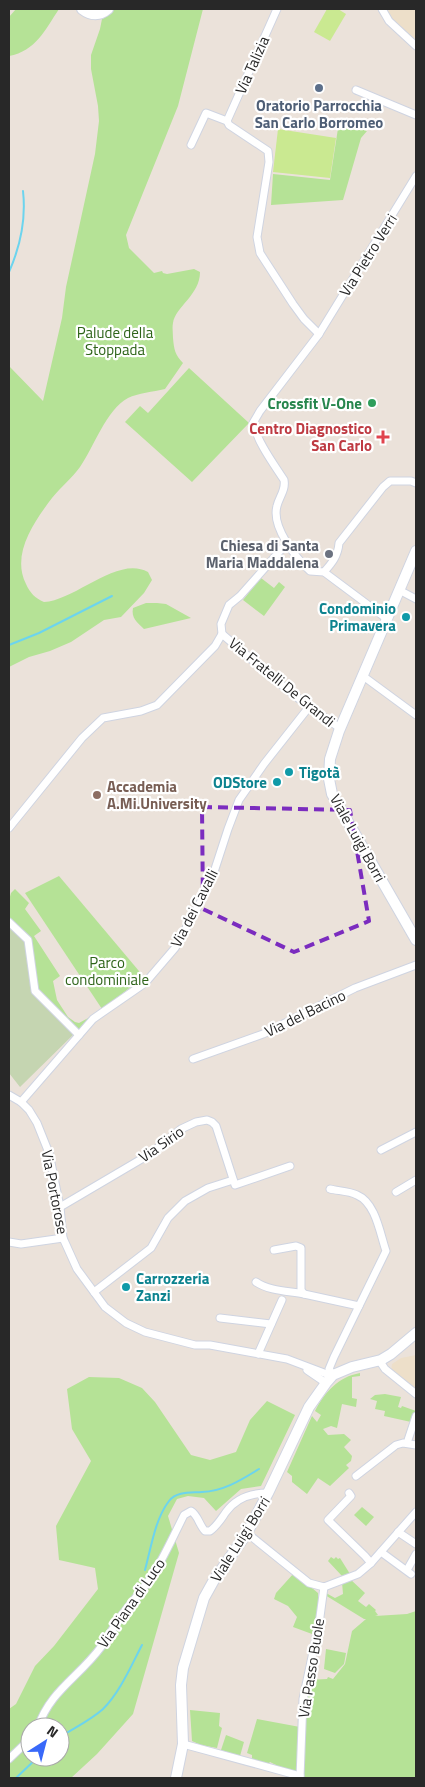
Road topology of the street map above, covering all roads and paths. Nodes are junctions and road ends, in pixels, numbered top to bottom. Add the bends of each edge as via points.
1 (82, 9) edge
2 (108, 9) edge
3 (277, 9) edge
4 (382, 9) edge
5 (416, 46) edge
6 (356, 90) dead end
7 (416, 115) edge
8 (227, 121) junction
9 (191, 145) dead end
10 (416, 176) edge
11 (319, 334) junction
12 (416, 483) edge
13 (287, 542) junction
14 (416, 551) edge
15 (324, 572) junction
16 (399, 590) junction
17 (416, 600) edge
18 (387, 619) junction
19 (222, 634) junction
20 (363, 676) junction
21 (309, 707) junction
22 (416, 715) edge
23 (340, 728) junction
24 (9, 828) edge
25 (9, 922) edge
26 (416, 940) edge
27 (416, 965) edge
28 (79, 1035) junction
29 (193, 1059) dead end
30 (9, 1095) edge
31 (21, 1102) junction
32 (416, 1132) edge
33 (381, 1150) dead end
34 (290, 1166) dead end
35 (233, 1180) junction
36 (416, 1180) edge
37 (330, 1189) dead end
38 (396, 1192) dead end
39 (60, 1207) junction
40 (63, 1238) junction
41 (9, 1242) edge
42 (274, 1250) dead end
43 (256, 1282) dead end
44 (94, 1292) junction
45 (304, 1294) junction
46 (282, 1300) dead end
47 (359, 1306) junction
48 (220, 1318) dead end
49 (271, 1324) junction
50 (416, 1333) edge
51 (258, 1354) junction
52 (379, 1360) junction
53 (330, 1378) junction
54 (416, 1394) edge
55 (416, 1416) edge
56 (407, 1443) junction
57 (416, 1445) edge
58 (356, 1476) dead end
59 (268, 1493) junction
60 (349, 1493) dead end
61 (416, 1512) edge
62 (398, 1532) junction
63 (248, 1533) junction
64 (416, 1544) edge
65 (381, 1552) junction
66 (416, 1554) edge
67 (371, 1563) junction
68 (324, 1587) junction
69 (42, 1717) edge
70 (183, 1744) junction
71 (20, 1749) edge
72 (9, 1759) edge
73 (300, 1777) edge
74 (176, 1778) edge

1 - 2 main road via 93,14
3 - 8 street, Via Talizia
4 - 5 street via 389,21
6 - 7 street
8 - 9 street via 206,113
8 - 11 street via 268,151 257,237 260,253 299,311
10 - 11 street, Via Pietro Verri
11 - 13 street, Via Pietro Verri via 253,423 284,480 276,519
12 - 15 street via 390,481 338,543 338,552
13 - 15 street via 298,560 310,571
13 - 19 street via 229,605 221,624
14 - 16 main road, Viale Luigi Borri
15 - 18 street
16 - 17 street
16 - 18 main road, Viale Luigi Borri
18 - 20 main road, Viale Luigi Borri
19 - 21 street, Via Fratelli De Grandi
19 - 24 street, Via Fratelli De Grandi via 215,646 156,705 98,722
20 - 22 street
20 - 23 main road, Viale Luigi Borri
21 - 23 street, Via Fratelli De Grandi
21 - 28 street, Via dei Cavalli via 239,800 214,872 175,948 145,983 93,1019
23 - 26 main road, Viale Luigi Borri via 330,759 332,794
25 - 28 street via 28,940 36,991
27 - 29 street, Via del Bacino via 355,988 263,1034
28 - 31 street, Via dei Cavalli
30 - 31 street, Via Portorose
31 - 39 street, Via Portorose via 37,1123 49,1153
32 - 33 street
34 - 35 street via 234,1185
35 - 39 street, Via Sirio via 216,1126 207,1120 181,1129 150,1154
35 - 44 street via 208,1188 185,1201 168,1218 151,1248
36 - 38 street
37 - 47 street via 358,1195 366,1201 386,1251
39 - 40 street, Via Portorose
40 - 41 street via 21,1244
40 - 44 street, Via Portorose via 77,1269
42 - 45 street via 301,1248 301,1290
43 - 45 street
44 - 51 street, Via Portorose via 126,1323 145,1332 195,1345
45 - 47 street
46 - 49 street
47 - 53 street via 329,1369
48 - 49 street
49 - 51 street
50 - 52 main road
51 - 53 street, Via Portorose via 287,1359
52 - 53 main road via 352,1366
52 - 54 street via 385,1369
53 - 59 main road, Viale Luigi Borri via 309,1407
55 - 56 street
56 - 57 street
56 - 58 street via 396,1445
59 - 63 main road, Viale Luigi Borri
59 - 69 street, Via Piana di Luco via 237,1500 210,1531 200,1526 195,1513 191,1511 184,1516 146,1584 100,1648 53,1697
60 - 67 street via 351,1496 328,1520
61 - 62 street
62 - 64 street
62 - 65 street
63 - 68 street via 309,1583
63 - 70 main road, Viale Luigi Borri via 214,1580 197,1619 181,1685
65 - 66 street via 409,1572
65 - 67 street
67 - 68 street via 358,1574
68 - 73 street, Via Passo Buole via 303,1699
70 - 73 street
70 - 74 main road, Viale Luigi Borri
71 - 72 street

